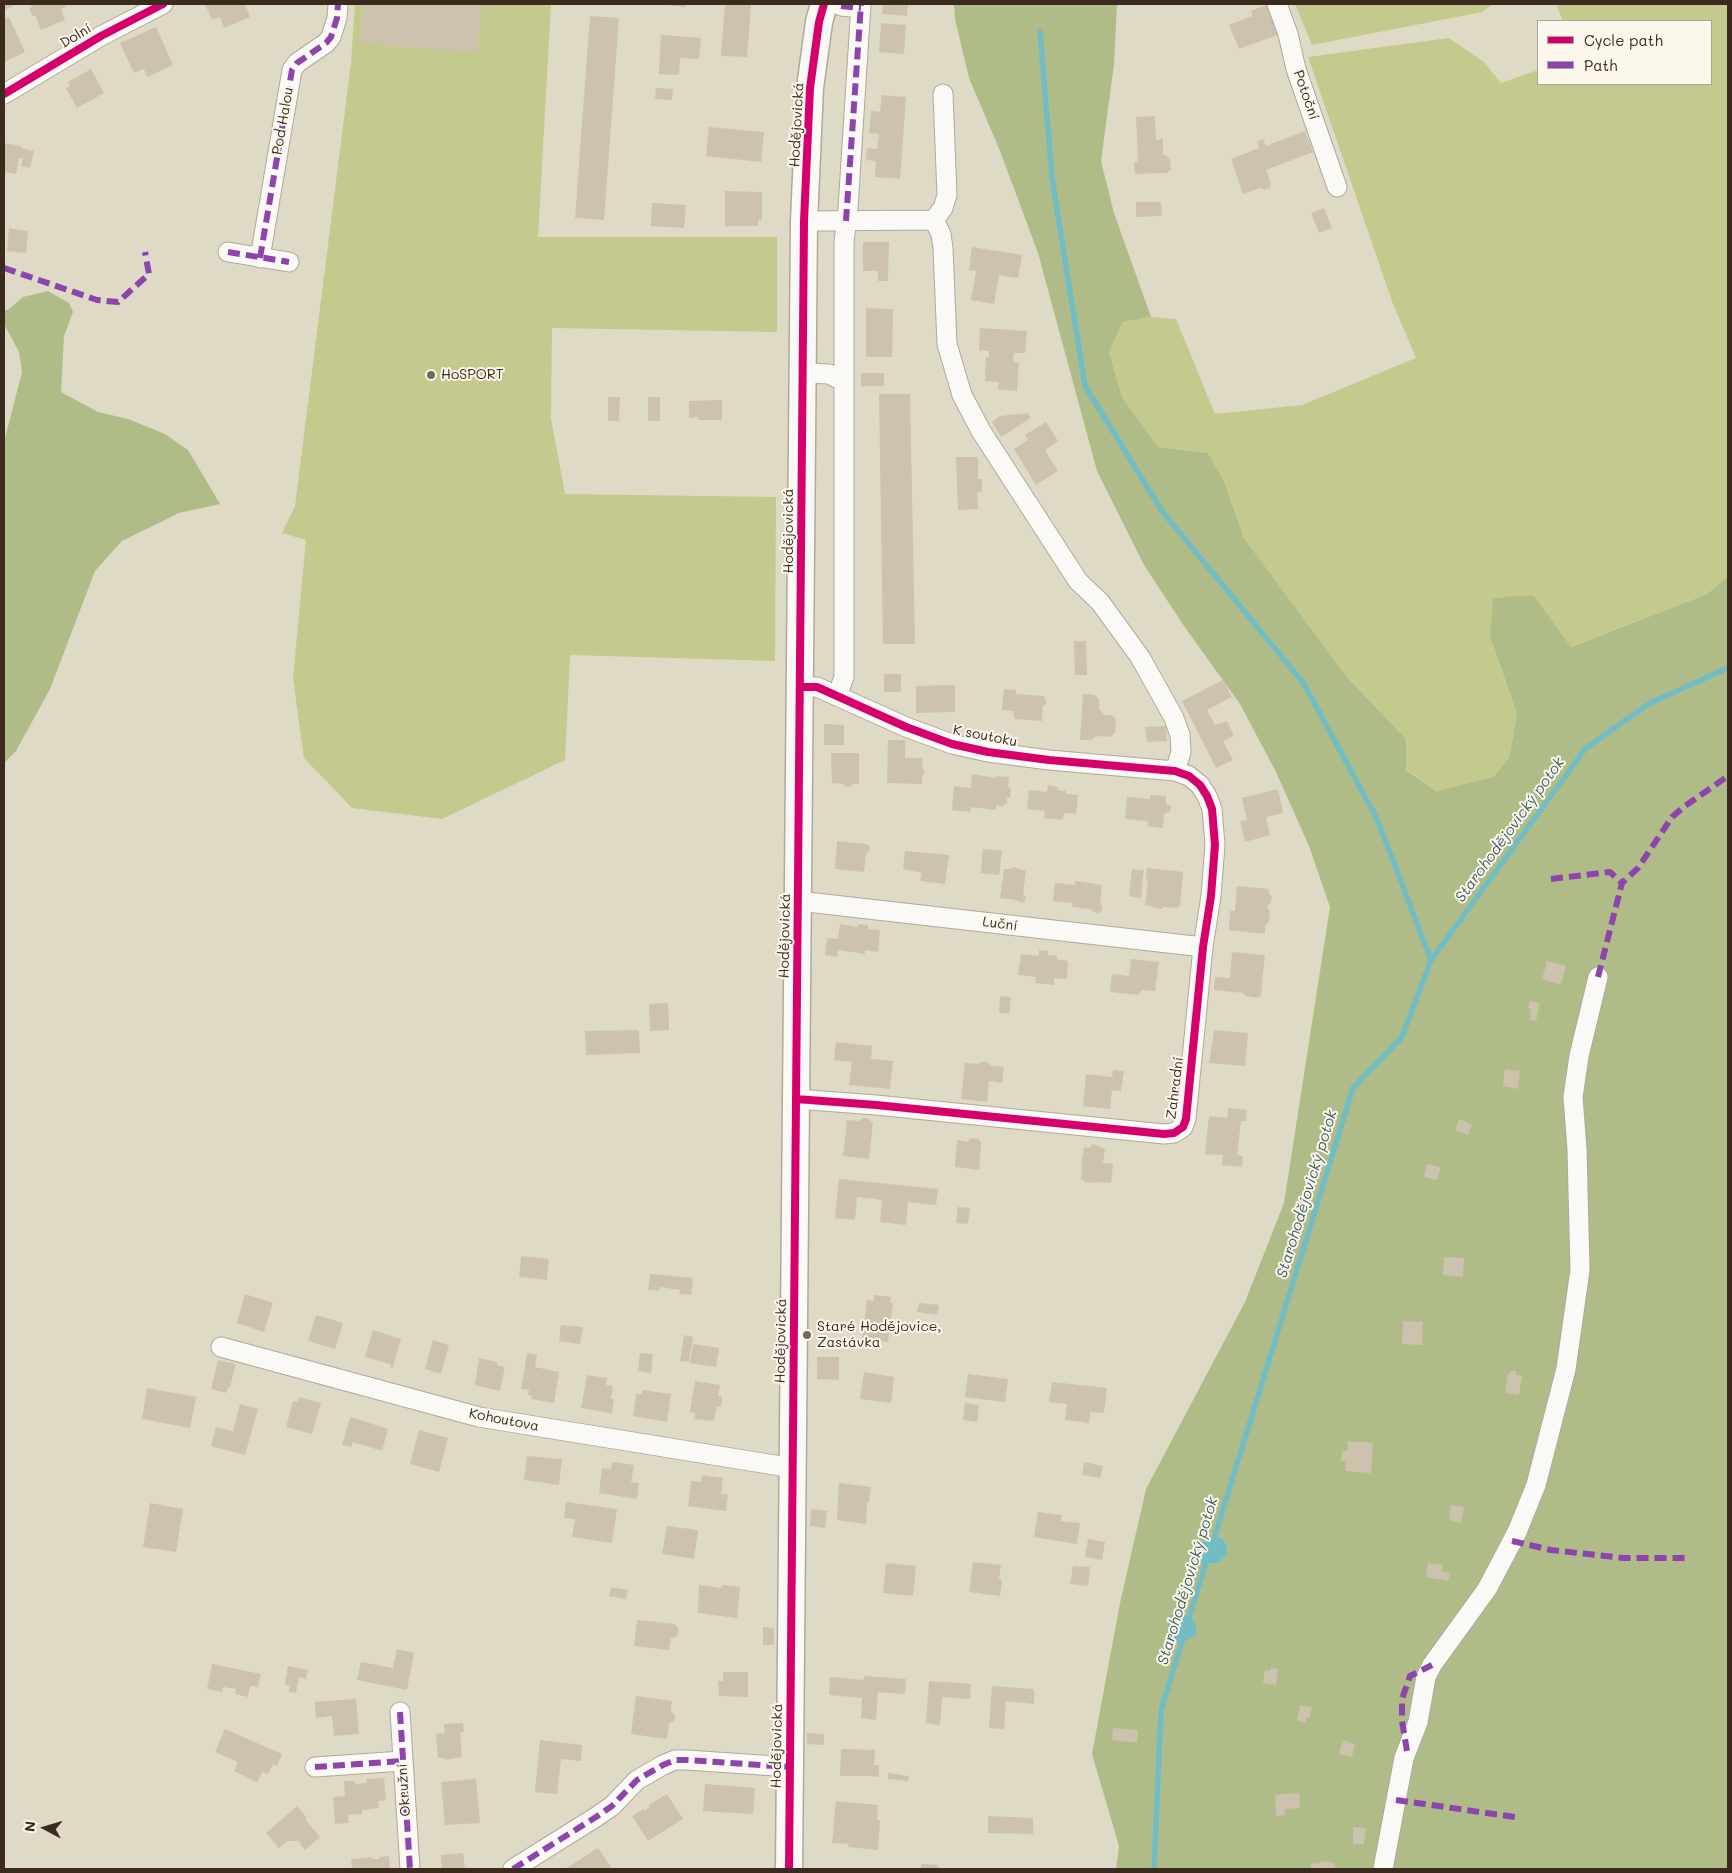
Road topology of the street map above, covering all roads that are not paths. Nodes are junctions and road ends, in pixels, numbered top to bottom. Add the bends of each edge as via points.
1 (164, 4) edge
2 (338, 4) edge
3 (1277, 4) edge
4 (861, 6) edge
5 (823, 9) edge
6 (33, 77) junction
7 (4, 82) edge
8 (4, 94) edge
9 (943, 94) dead end
10 (1337, 187) dead end
11 (934, 220) junction
12 (804, 221) junction
13 (846, 221) junction
14 (228, 252) dead end
15 (260, 258) junction
16 (290, 262) dead end
17 (803, 373) junction
18 (844, 381) junction
19 (801, 687) junction
20 (837, 696) junction
21 (1175, 771) junction
22 (798, 901) junction
23 (1203, 947) junction
24 (1598, 977) dead end
25 (796, 1099) junction
26 (221, 1347) dead end
27 (792, 1468) junction
28 (400, 1712) dead end
29 (402, 1761) junction
30 (790, 1766) junction
31 (315, 1767) dead end
32 (410, 1869) edge
33 (513, 1869) edge
34 (789, 1869) edge
35 (1383, 1869) edge

1 - 6 street, Dolní via 101,36
2 - 15 street, Pod Halou via 338,18 331,37 292,70
3 - 10 street, Potoční
4 - 5 street
4 - 13 street
5 - 12 street, Hodějovická via 810,88
6 - 7 street
6 - 8 street, Dolní
9 - 11 street via 947,195
11 - 13 street
11 - 21 street via 943,248 947,344 962,395 981,431 1078,581 1100,602 1140,657 1180,735 1181,752
12 - 13 street
12 - 17 street, Hodějovická
13 - 18 street
14 - 15 street
15 - 16 street
17 - 18 street via 829,374
17 - 19 street, Hodějovická
18 - 20 street via 844,677
19 - 20 street, K soutoku via 817,687
19 - 22 street, Hodějovická
20 - 21 street, K soutoku via 952,744 988,752
21 - 23 street, Zahradní via 1200,785 1212,809 1214,854
22 - 23 street, Luční
22 - 25 street, Hodějovická
23 - 25 street, Zahradní via 1186,1119 1183,1127 1174,1133
24 - 35 street via 1573,1097 1580,1270 1566,1369 1536,1485 1517,1532 1488,1588 1426,1677 1418,1722 1404,1758
25 - 27 street, Hodějovická
26 - 27 street, Kohoutova via 479,1417
27 - 30 street, Hodějovická
28 - 29 street, Okružní
29 - 31 street
29 - 32 street, Okružní
30 - 33 street via 687,1760 663,1764 638,1780 612,1806
30 - 34 street, Hodějovická

